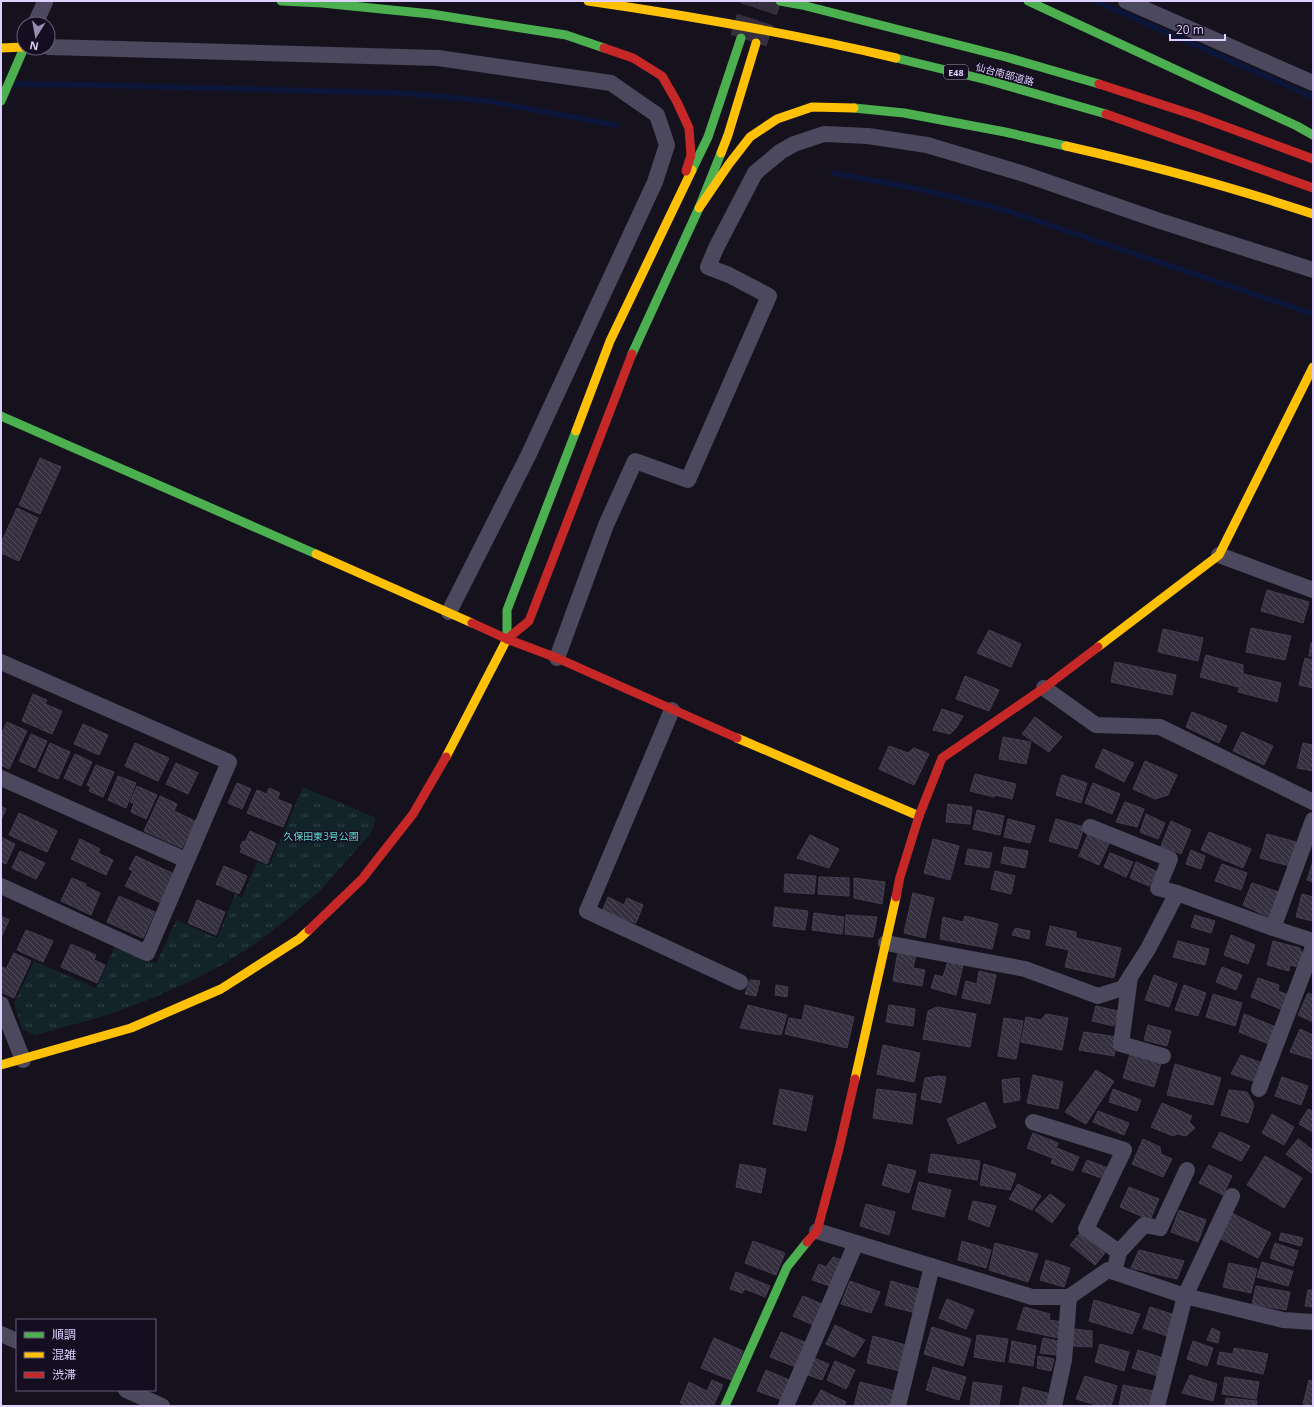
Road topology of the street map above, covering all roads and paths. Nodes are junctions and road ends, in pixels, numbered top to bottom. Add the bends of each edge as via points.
1 (281, 1) edge
2 (588, 1) edge
3 (780, 1) edge
4 (1028, 1) edge
5 (1126, 1) edge
6 (45, 2) edge
7 (39, 16) edge
8 (741, 38) tunnel mouth
9 (756, 44) tunnel mouth
10 (16, 47) edge
11 (56, 47) edge
12 (1, 48) edge
13 (20, 56) edge
14 (1313, 83) edge
15 (3, 97) edge
16 (1313, 135) edge
17 (1313, 159) edge
18 (1313, 188) edge
19 (679, 200) junction
20 (699, 208) junction
21 (1313, 214) edge
22 (1313, 270) edge
23 (1313, 367) edge
24 (1, 416) edge
25 (1220, 555) junction
26 (1313, 590) edge
27 (449, 612) junction
28 (507, 640) junction
29 (557, 658) junction
30 (3, 668) edge
31 (1044, 688) junction
32 (672, 710) junction
33 (1, 778) edge
34 (1313, 802) edge
35 (919, 816) junction
36 (1313, 820) edge
37 (1090, 827) dead end
38 (186, 860) junction
39 (1, 886) edge
40 (1177, 893) junction
41 (1272, 928) junction
42 (1313, 941) edge
43 (886, 943) junction
44 (1313, 947) edge
45 (1131, 976) junction
46 (740, 982) dead end
47 (1, 1004) edge
48 (1163, 1056) dead end
49 (23, 1060) junction
50 (1, 1065) edge
51 (1259, 1089) dead end
52 (1033, 1122) dead end
53 (1187, 1170) dead end
54 (1232, 1196) dead end
55 (817, 1230) junction
56 (856, 1244) junction
57 (1119, 1252) junction
58 (932, 1266) junction
59 (1114, 1272) junction
60 (1185, 1296) junction
61 (1069, 1297) junction
62 (1313, 1322) edge
63 (1, 1334) edge
64 (16, 1341) edge
65 (128, 1391) edge
66 (162, 1406) edge
67 (725, 1406) edge
68 (786, 1406) edge
69 (898, 1406) edge
70 (1054, 1406) edge
71 (1157, 1406) edge

1 - 19 main road via 431,14 566,35 633,58 662,76 689,128 690,155
2 - 18 main road, 仙台南部道路 / E48 via 793,34 1001,84 1119,118
3 - 17 main road, 仙台南部道路 via 1012,59 1127,92 1222,124
4 - 16 main road
5 - 14 street
6 - 7 street
8 - 19 main road via 708,138
9 - 20 main road via 728,135
10 - 12 main road
11 - 27 street via 438,58 611,83 657,115 667,145 655,182 528,456
13 - 15 main road
19 - 28 main road via 610,341 507,610
20 - 21 main road via 750,137 777,119 812,107 844,107 904,113 1005,132 1129,160 1246,192
20 - 28 main road via 633,351 529,621
22 - 29 street via 1024,174 927,145 868,136 824,134 794,144 755,173 708,267 769,296 688,480 635,461 606,525
23 - 25 main road
24 - 27 main road
25 - 26 street
25 - 31 main road
27 - 28 main road
28 - 29 main road
28 - 49 main road via 454,743 413,814 362,879 299,939 221,989 131,1028
29 - 32 main road
30 - 38 street via 229,762
31 - 34 street via 1096,725 1160,727
31 - 35 main road via 942,758
32 - 35 main road
32 - 46 street via 586,912
33 - 38 street
35 - 43 main road via 900,878
36 - 41 street
37 - 40 street via 1170,859 1158,888
38 - 39 street via 147,953
40 - 41 street
40 - 45 street
41 - 42 street
43 - 45 street via 1025,969 1098,996 1123,988
43 - 55 main road via 839,1149
44 - 51 street
45 - 48 street via 1121,1044
47 - 49 street
49 - 50 main road
52 - 57 street via 1124,1150 1086,1229
53 - 57 street via 1160,1228 1144,1225
54 - 60 street
55 - 56 street
55 - 67 main road via 787,1267
56 - 58 street
56 - 68 street
57 - 59 street
58 - 61 street via 1032,1297
58 - 69 street
59 - 60 street
59 - 61 street via 1108,1270
60 - 62 street via 1283,1320
60 - 71 street
61 - 70 street via 1064,1360
63 - 64 street
65 - 66 street

